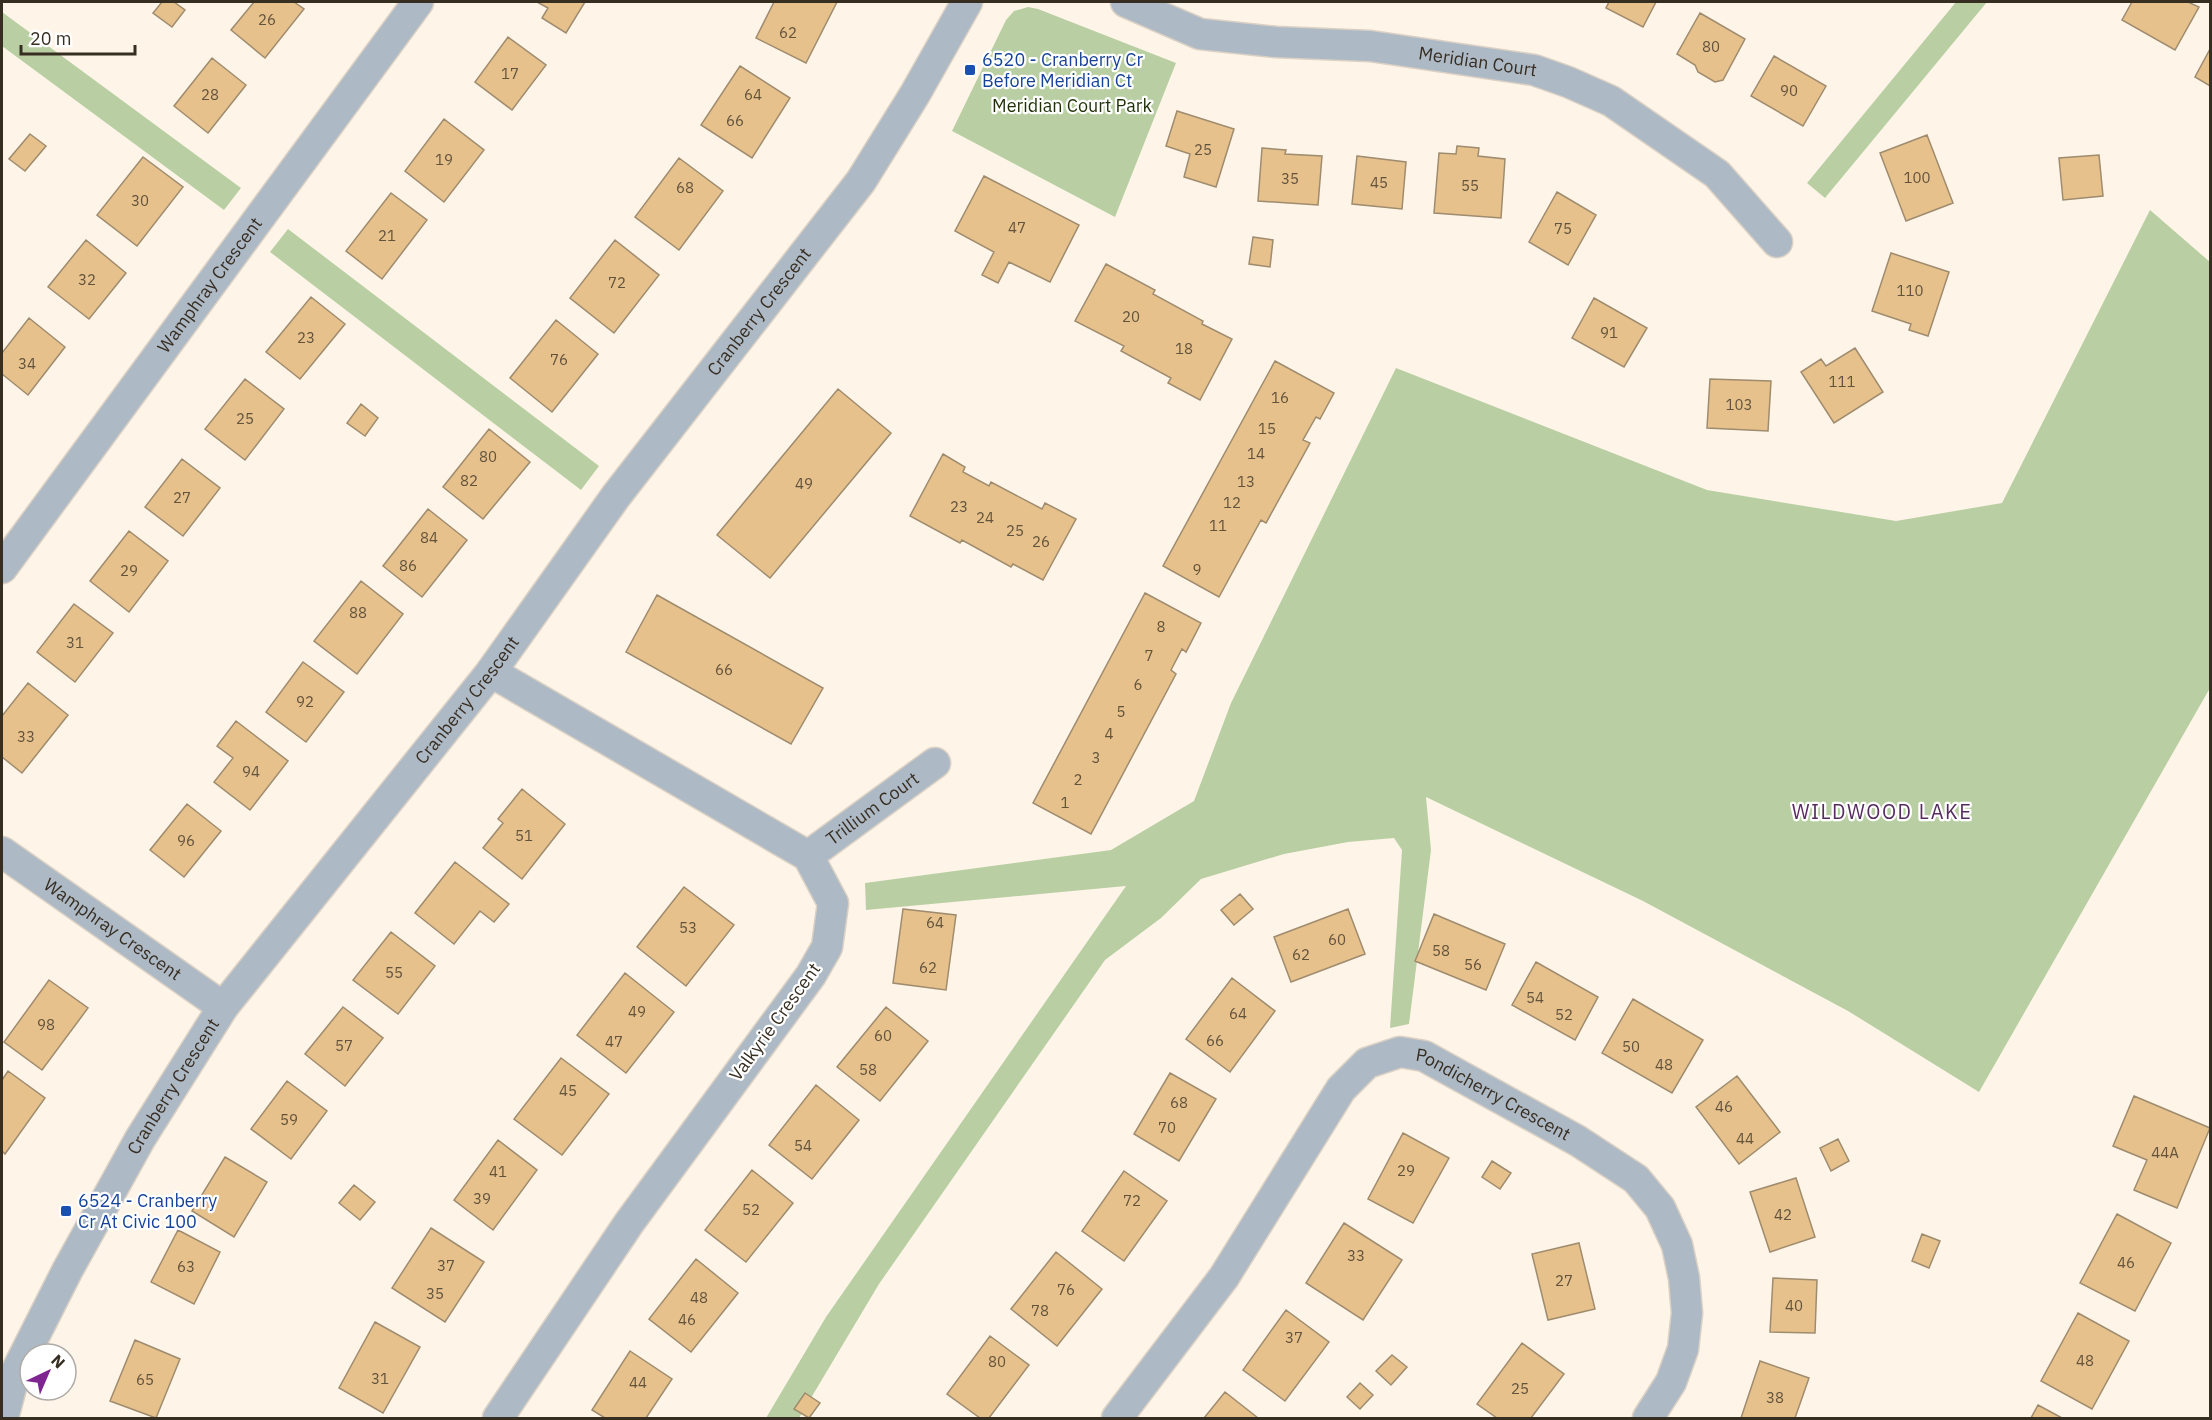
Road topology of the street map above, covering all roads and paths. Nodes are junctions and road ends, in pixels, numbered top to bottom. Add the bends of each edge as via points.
1 (418, 2) edge
2 (967, 2) edge
3 (1126, 2) edge
4 (1777, 242) dead end
5 (2, 568) edge
6 (491, 672) junction
7 (935, 763) dead end
8 (2, 852) edge
9 (808, 856) junction
10 (223, 1006) junction
11 (8, 1372) edge
12 (3, 1419) edge
13 (498, 1419) edge
14 (1118, 1419) edge
15 (1648, 1419) edge

1 - 5 street, Wamphray Crescent
2 - 6 street, Cranberry Crescent via 861,181 616,496
3 - 4 street, Meridian Court via 1200,34 1370,46 1534,70 1568,82 1611,101 1717,174
6 - 9 street
6 - 10 street, Cranberry Crescent
7 - 9 street, Trillium Court
8 - 10 street, Wamphray Crescent
9 - 13 street, Valkyrie Crescent via 833,903 827,947 811,975 629,1223
10 - 11 street, Cranberry Crescent via 140,1139
11 - 12 street, Cranberry Crescent
14 - 15 street, Pondicherry Crescent via 1224,1276 1341,1089 1367,1063 1400,1052 1424,1056 1452,1069 1578,1141 1636,1179 1660,1208 1677,1245 1687,1313 1683,1349 1671,1382

